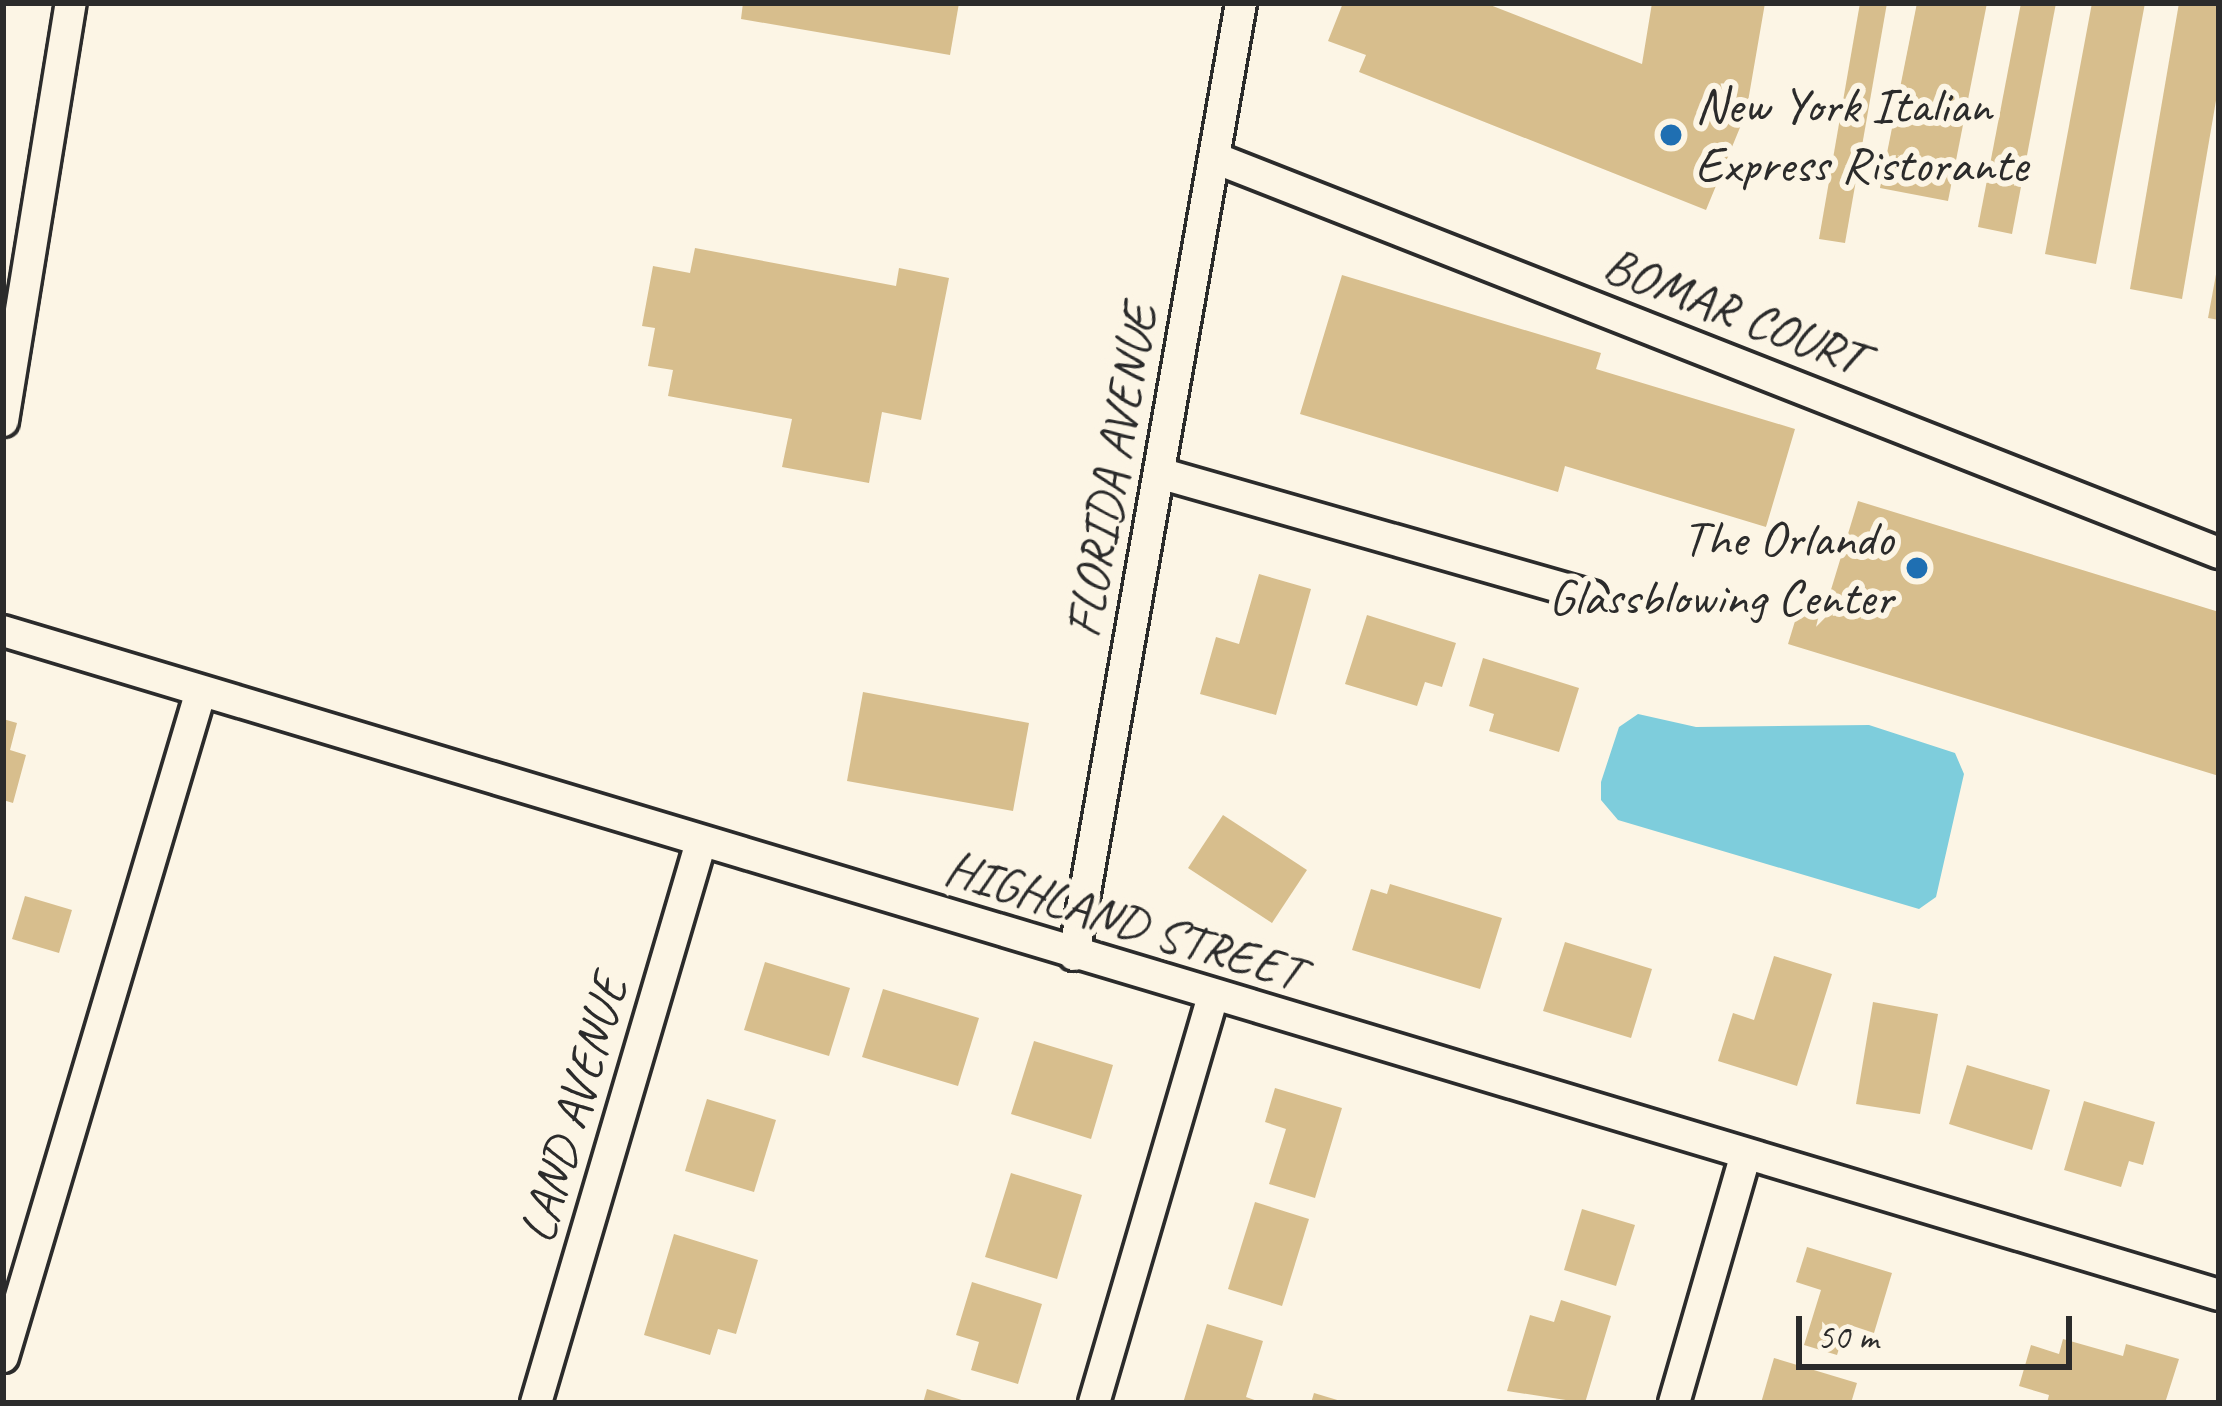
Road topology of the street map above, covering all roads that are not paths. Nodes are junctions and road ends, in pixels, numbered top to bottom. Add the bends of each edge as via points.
1 (71, 3) edge
2 (1241, 3) edge
3 (1215, 158) junction
4 (16, 253) edge
5 (3, 421) edge
6 (1159, 473) junction
7 (2219, 554) edge
8 (1592, 596) dead end
9 (3, 631) edge
10 (200, 694) junction
11 (701, 842) junction
12 (1074, 955) junction
13 (1213, 997) junction
14 (1745, 1156) junction
15 (2219, 1294) edge
16 (3, 1357) edge
17 (536, 1403) edge
18 (1094, 1403) edge
19 (1674, 1403) edge

1 - 4 street
2 - 3 street, FLORIDA AVENUE
3 - 6 street, FLORIDA AVENUE
3 - 7 street, BOMAR COURT
4 - 5 street
6 - 8 street
6 - 12 street, FLORIDA AVENUE
9 - 10 street, HIGHLAND STREET
10 - 11 street, HIGHLAND STREET
10 - 16 street
11 - 12 street, HIGHLAND STREET
11 - 17 street, LAND AVENUE
12 - 13 street, HIGHLAND STREET
13 - 14 street, HIGHLAND STREET
13 - 18 street
14 - 15 street, HIGHLAND STREET
14 - 19 street

